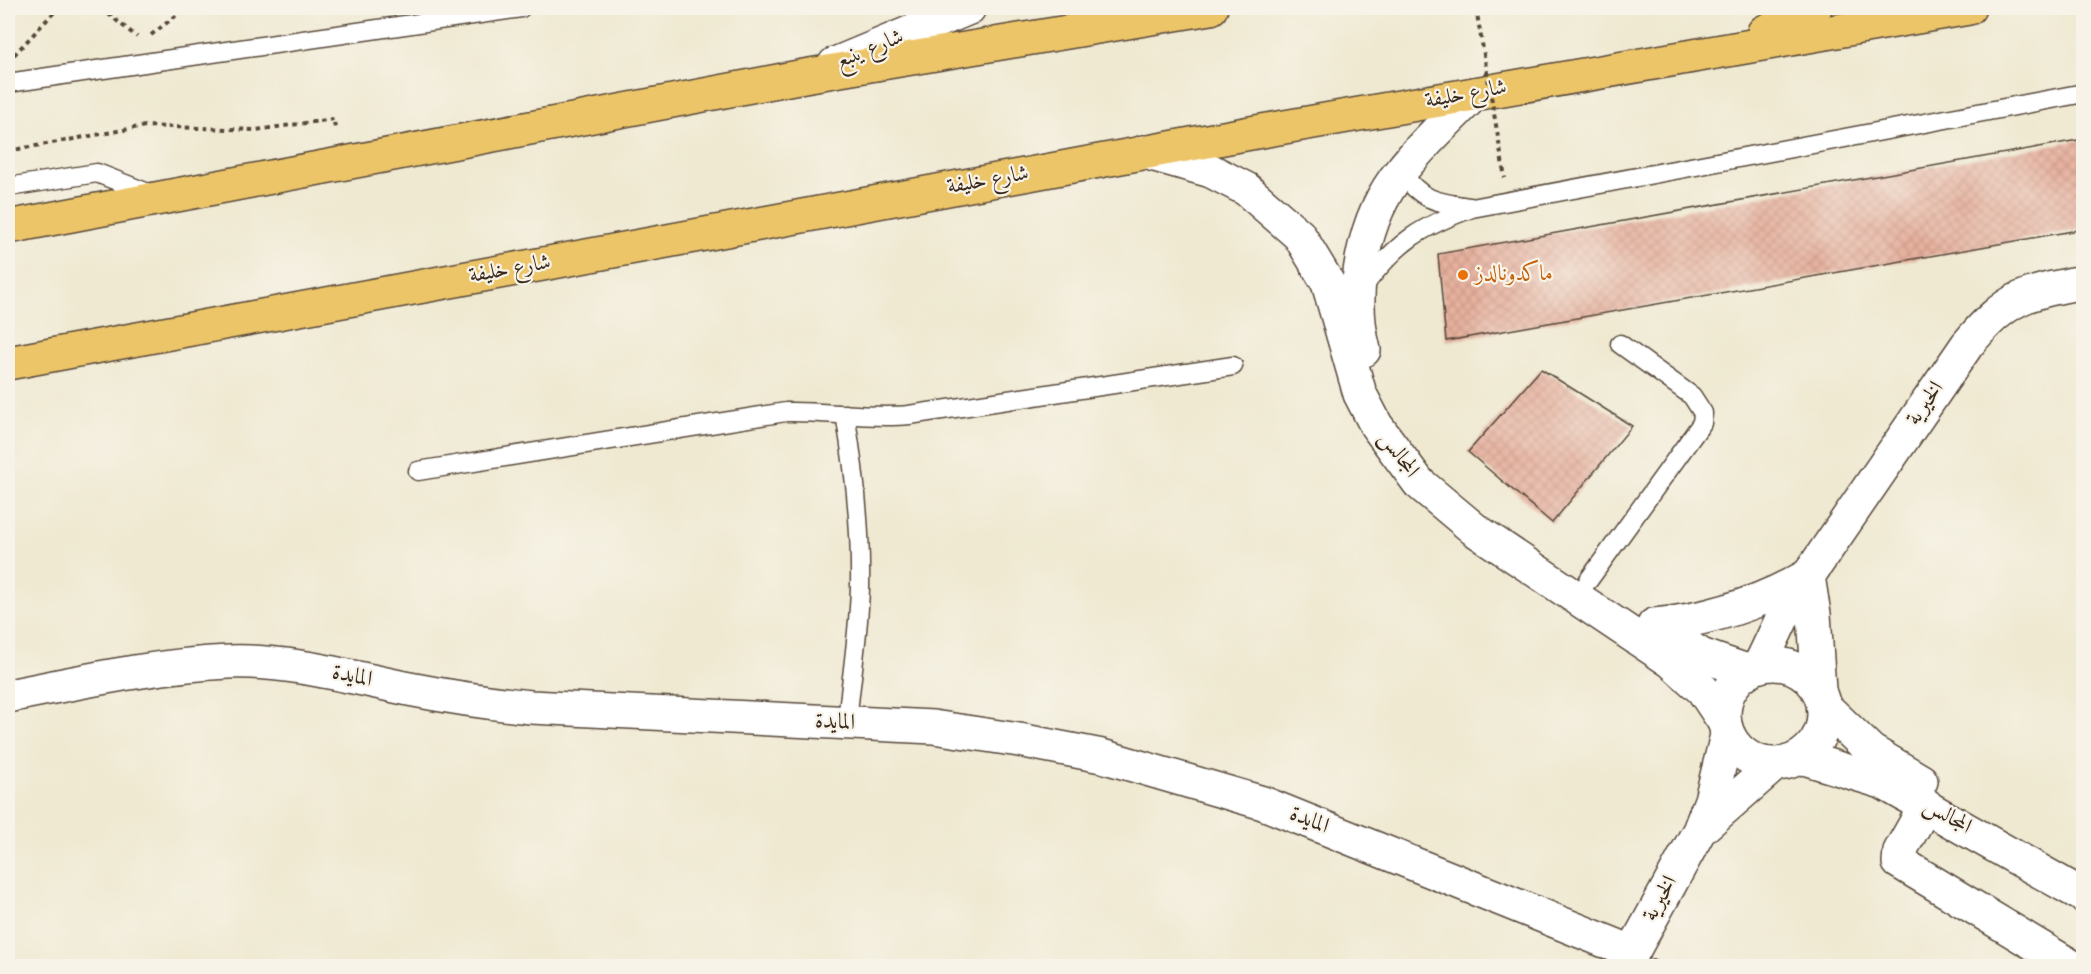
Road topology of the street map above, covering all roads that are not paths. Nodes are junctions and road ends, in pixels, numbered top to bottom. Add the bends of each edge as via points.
1 (521, 8) edge
2 (969, 8) edge
3 (1211, 8) edge
4 (1815, 8) edge
5 (1970, 8) edge
6 (1727, 50) junction
7 (804, 76) junction
8 (8, 83) edge
9 (2084, 93) edge
10 (1474, 94) junction
11 (1144, 152) junction
12 (1400, 171) junction
13 (8, 187) edge
14 (163, 199) junction
15 (1472, 208) junction
16 (8, 227) edge
17 (2084, 282) edge
18 (1359, 293) junction
19 (1620, 344) dead end
20 (8, 363) edge
21 (1233, 366) dead end
22 (845, 414) junction
23 (418, 471) dead end
24 (1808, 576) junction
25 (1588, 581) junction
26 (1654, 625) junction
27 (1754, 668) junction
28 (8, 696) edge
29 (1822, 698) junction
30 (847, 723) junction
31 (1725, 727) junction
32 (1787, 761) junction
33 (1926, 805) junction
34 (1699, 831) junction
35 (2084, 875) edge
36 (2084, 896) edge
37 (1628, 959) edge
38 (2071, 966) edge

1 - 8 lane
2 - 7 street, شارع ينبع
3 - 7 main road
4 - 6 main road
5 - 6 main road, شارع خليفة
6 - 10 main road, شارع خليفة
7 - 14 main road
9 - 15 lane
10 - 11 main road, شارع خليفة
10 - 12 street, المجالس
11 - 20 main road, شارع خليفة
11 - 31 street, المجالس via 1210,171 1246,189 1299,235 1328,283 1360,394 1376,425 1419,483 1474,529 1671,661 1703,690
12 - 15 lane via 1414,190 1427,199
12 - 18 street, المجالس via 1368,234
13 - 14 lane via 97,173
14 - 16 main road
15 - 18 lane via 1415,233
17 - 24 street, الخيرية via 2039,290 2012,300 1990,318 1967,345
18 - 25 street, المجالس via 1361,341 1367,364 1389,415 1408,439 1459,493
19 - 25 lane via 1692,396 1703,414 1702,423
21 - 22 lane via 909,415
22 - 23 lane via 786,412
22 - 30 lane via 854,463 860,537 860,590
24 - 26 street, الخيرية via 1734,610
24 - 27 street, الخيرية
24 - 29 street
25 - 26 street, المجالس
26 - 27 street, المجالس via 1701,655
27 - 29 street via 1777,663 1794,667 1809,676
27 - 31 street via 1733,684 1725,701
28 - 30 street, المايدة via 229,662 339,673 467,700 531,707
29 - 32 street via 1820,735
29 - 35 street, المجالس via 1842,727 1871,751
30 - 37 street, المايدة via 933,728 1019,740 1102,756 1178,777 1263,803
31 - 32 street via 1735,747 1746,757
31 - 34 street, الخيرية via 1711,800
32 - 33 street, المجالس via 1882,782
32 - 34 street, الخيرية
33 - 36 street, المجالس
33 - 38 street via 1900,851 1899,862
34 - 37 street, الخيرية

